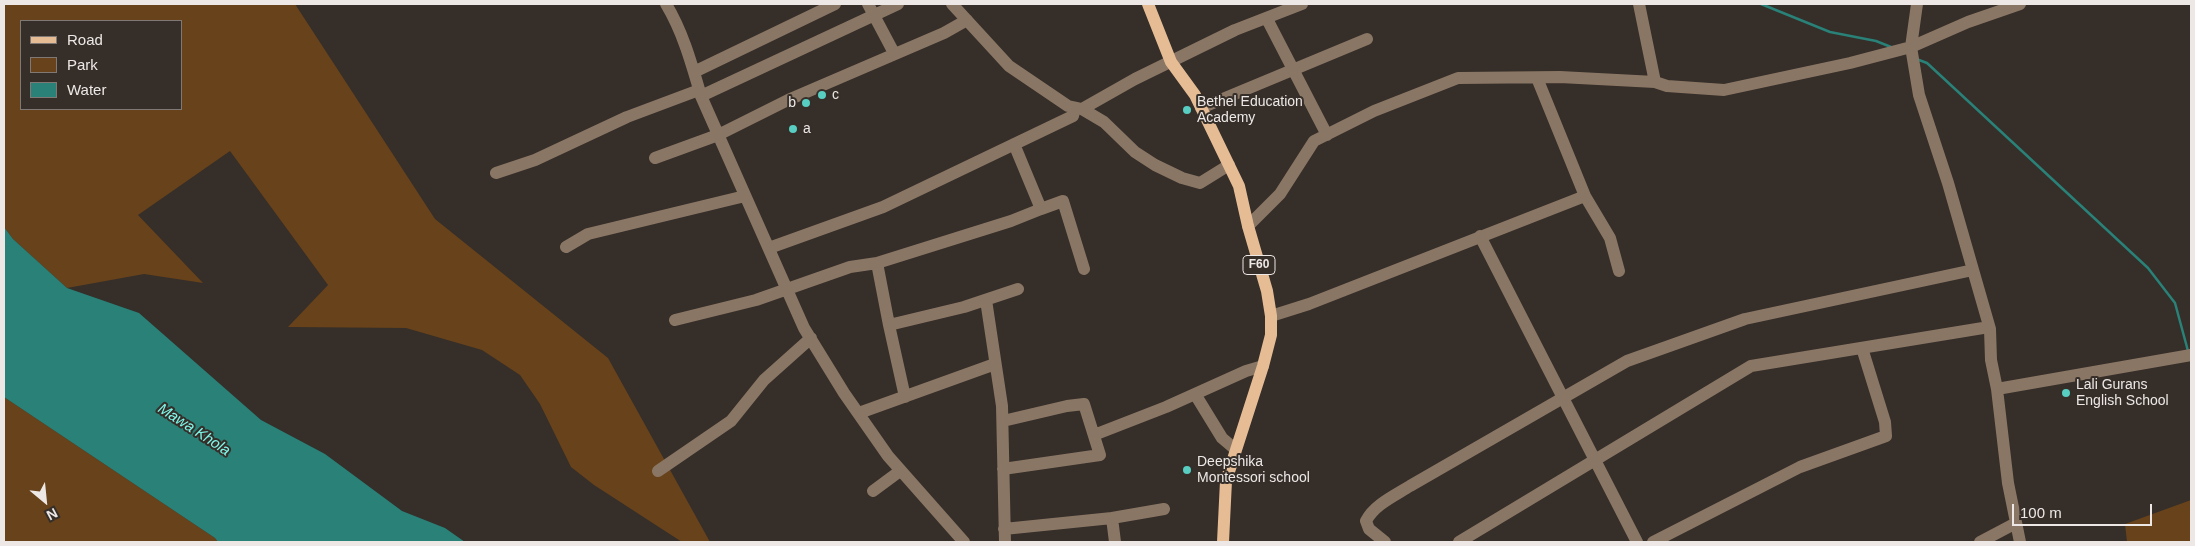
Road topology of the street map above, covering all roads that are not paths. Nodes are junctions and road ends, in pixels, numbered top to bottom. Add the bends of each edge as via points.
1 (666, 4) edge
2 (834, 4) edge
3 (898, 4) edge
4 (952, 4) edge
5 (1148, 4) edge
6 (1302, 4) edge
7 (1639, 4) edge
8 (1917, 4) edge
9 (2020, 4) edge
10 (871, 9) edge
11 (1267, 19) junction
12 (967, 20) junction
13 (1367, 39) dead end
14 (1910, 47) junction
15 (894, 52) junction
16 (1171, 62) junction
17 (1294, 68) junction
18 (694, 72) junction
19 (1537, 78) junction
20 (1655, 82) junction
21 (700, 93) junction
22 (1201, 108) junction
23 (1078, 109) junction
24 (718, 135) junction
25 (1327, 135) junction
26 (1014, 144) junction
27 (655, 158) dead end
28 (1229, 166) junction
29 (496, 173) dead end
30 (745, 196) junction
31 (1585, 196) junction
32 (1041, 209) junction
33 (1248, 226) junction
34 (1480, 236) junction
35 (566, 247) dead end
36 (769, 248) junction
37 (877, 263) junction
38 (1084, 269) dead end
39 (1973, 270) junction
40 (1619, 271) dead end
41 (787, 288) junction
42 (1018, 289) dead end
43 (986, 300) junction
44 (1271, 316) junction
45 (675, 320) dead end
46 (889, 325) junction
47 (1989, 327) junction
48 (810, 338) junction
49 (1862, 348) junction
50 (2191, 355) edge
51 (995, 364) junction
52 (1263, 366) junction
53 (1996, 389) junction
54 (1195, 394) junction
55 (905, 396) junction
56 (1563, 400) junction
57 (858, 413) junction
58 (1003, 421) junction
59 (1094, 435) junction
60 (1235, 449) junction
61 (1593, 460) junction
62 (1003, 470) junction
63 (658, 471) dead end
64 (900, 471) junction
65 (873, 491) dead end
66 (1164, 509) dead end
67 (1112, 518) junction
68 (2016, 523) junction
69 (1004, 529) junction
70 (964, 542) edge
71 (1005, 542) edge
72 (1115, 542) edge
73 (1223, 542) edge
74 (1385, 542) edge
75 (1459, 542) edge
76 (1637, 542) edge
77 (1653, 542) edge
78 (1980, 542) edge
79 (2020, 542) edge

1 - 18 street
2 - 18 street
3 - 10 street
4 - 12 street
5 - 16 main road, F60
6 - 11 street
7 - 20 street
8 - 14 street
9 - 14 street
10 - 15 street
10 - 21 street
11 - 16 street via 1235,30
11 - 17 street
12 - 15 street via 944,33
12 - 23 street via 1009,66 1068,106
13 - 17 street
14 - 20 street via 1724,90 1667,86
14 - 39 street via 1919,95
15 - 24 street
16 - 22 main road, F60
16 - 23 street
17 - 22 street
17 - 25 street
18 - 21 street
19 - 20 street
19 - 25 street via 1458,78 1374,111
19 - 31 street
21 - 24 street
21 - 29 street via 627,118 535,160
22 - 28 main road, F60
23 - 26 street via 1073,116
23 - 28 street via 1104,122 1135,152 1182,178 1200,183
24 - 27 street
24 - 30 street
25 - 33 street via 1314,141 1280,194
26 - 32 street
26 - 36 street via 883,207
28 - 33 main road, F60 via 1239,186
30 - 35 street via 588,234
30 - 36 street
31 - 34 street
31 - 40 street via 1610,238
32 - 37 street
32 - 38 street via 1063,201
33 - 44 main road, F60
34 - 44 street
34 - 56 street
36 - 41 street
37 - 41 street via 850,267
37 - 46 street
39 - 47 street
39 - 56 street via 1745,319 1627,362
41 - 45 street via 756,300
41 - 48 street
42 - 43 street
43 - 46 street
43 - 51 street
44 - 52 main road, F60 via 1271,335
46 - 55 street
47 - 49 street
47 - 53 street
48 - 57 street
48 - 63 street via 764,380 731,421
49 - 61 street via 1751,366
49 - 77 street via 1885,422 1886,436 1800,467
50 - 53 street
51 - 55 street
51 - 58 street
52 - 54 street
52 - 60 main road, F60
53 - 68 street
54 - 59 street
54 - 60 street via 1222,438
55 - 57 street
56 - 61 street
56 - 74 street via 1410,486 1370,513 1366,521 1369,529
57 - 64 street
58 - 59 street via 1084,404
58 - 62 street
59 - 62 street via 1100,455
60 - 73 main road, F60 via 1226,481
61 - 75 street
61 - 76 street
62 - 69 street
64 - 65 street
64 - 70 street
66 - 67 street
67 - 69 street
67 - 72 street
68 - 78 street
68 - 79 street
69 - 71 street

